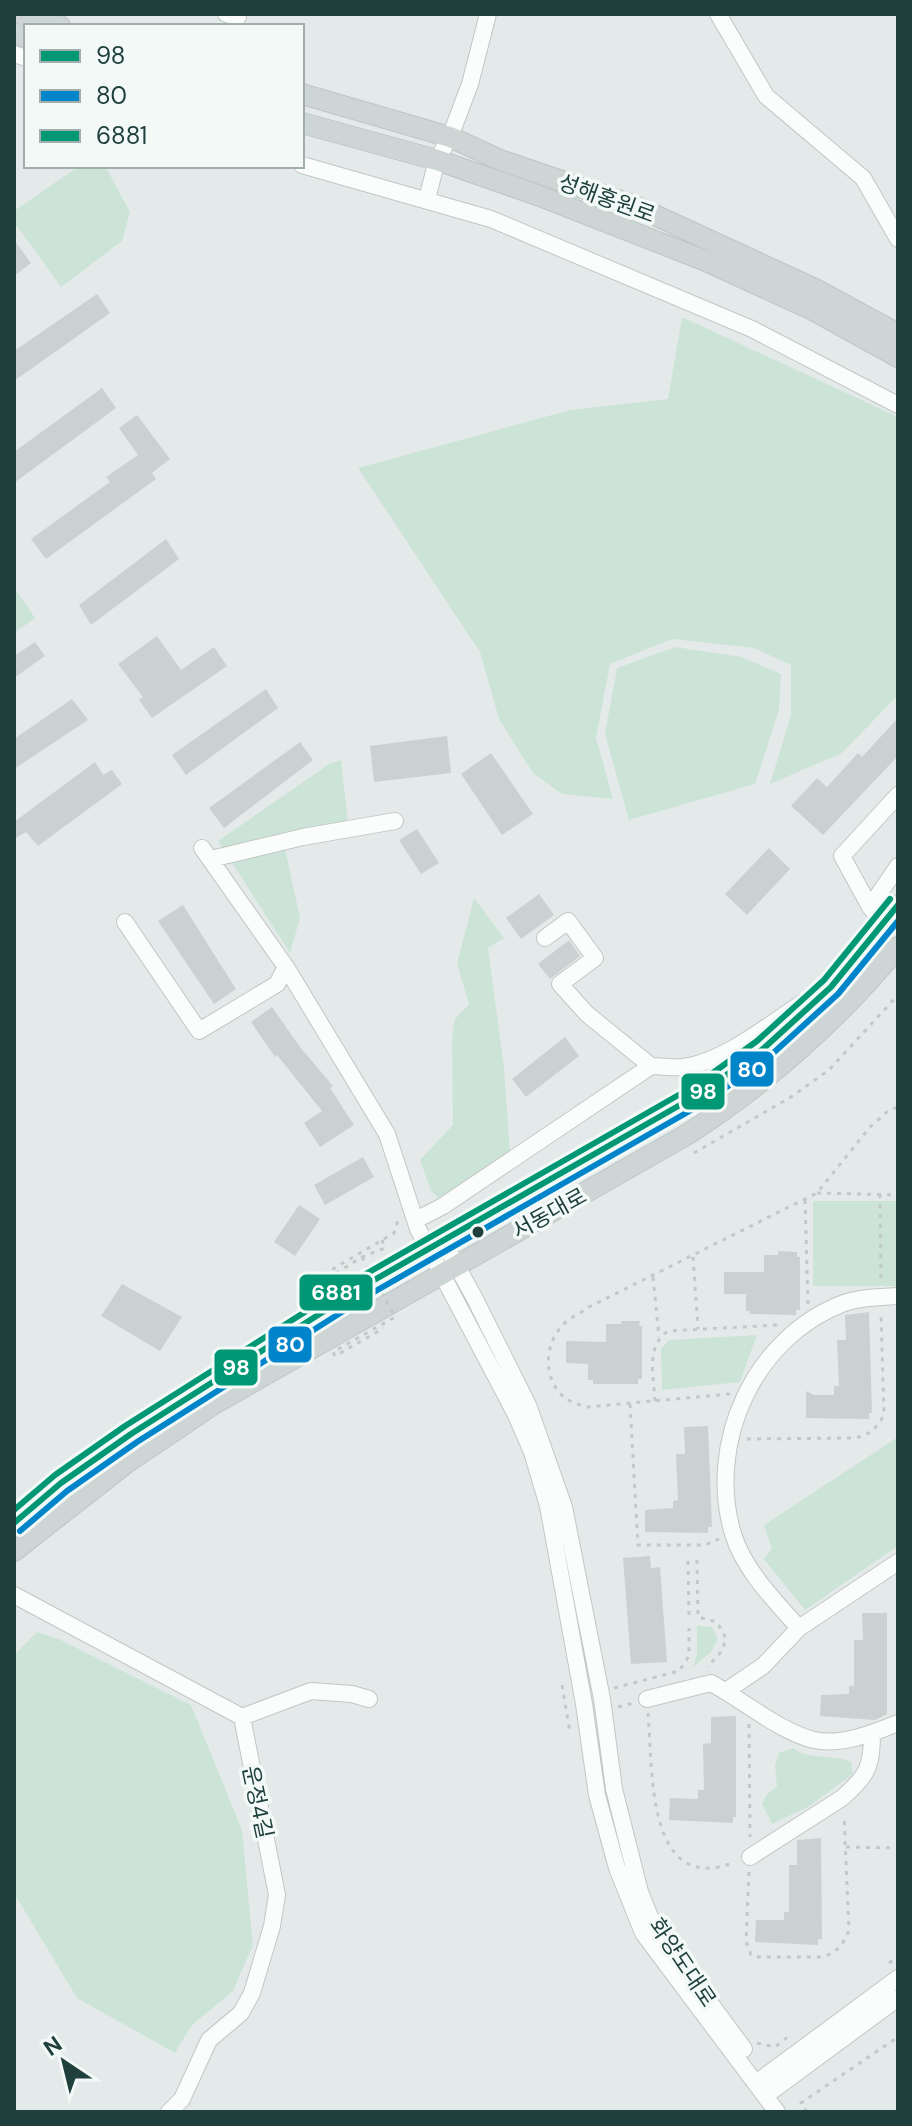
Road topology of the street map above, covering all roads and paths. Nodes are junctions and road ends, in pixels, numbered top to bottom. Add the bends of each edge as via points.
1 (22, 14) edge
2 (226, 14) edge
3 (238, 14) edge
4 (488, 14) edge
5 (718, 14) edge
6 (54, 24) edge
7 (304, 95) edge
8 (304, 124) edge
9 (450, 137) junction
10 (437, 160) junction
11 (304, 166) edge
12 (427, 199) junction
13 (898, 239) edge
14 (898, 334) edge
15 (898, 357) edge
16 (898, 405) edge
17 (898, 795) edge
18 (395, 821) dead end
19 (898, 866) edge
20 (898, 905) edge
21 (870, 907) junction
22 (125, 922) dead end
23 (883, 924) junction
24 (545, 938) dead end
25 (898, 947) edge
26 (286, 967) junction
27 (831, 987) junction
28 (651, 1066) junction
29 (898, 1107) edge
30 (817, 1193) junction
31 (880, 1194) junction
32 (898, 1195) edge
33 (805, 1200) junction
34 (398, 1218) dead end
35 (416, 1220) junction
36 (382, 1240) junction
37 (436, 1245) junction
38 (361, 1255) junction
39 (693, 1256) junction
40 (450, 1269) junction
41 (653, 1276) junction
42 (881, 1279) dead end
43 (889, 1297) edge
44 (808, 1322) junction
45 (384, 1328) dead end
46 (698, 1329) junction
47 (791, 1335) junction
48 (659, 1337) junction
49 (746, 1392) junction
50 (655, 1401) junction
51 (630, 1404) junction
52 (731, 1439) junction
53 (14, 1523) edge
54 (733, 1533) junction
55 (14, 1551) edge
56 (697, 1560) dead end
57 (688, 1561) dead end
58 (898, 1562) edge
59 (14, 1595) edge
60 (689, 1616) dead end
61 (689, 1628) dead end
62 (799, 1628) junction
63 (561, 1675) dead end
64 (692, 1687) junction
65 (726, 1691) junction
66 (611, 1698) junction
67 (369, 1699) dead end
68 (647, 1699) junction
69 (749, 1705) junction
70 (242, 1717) junction
71 (898, 1723) edge
72 (872, 1734) junction
73 (572, 1745) dead end
74 (842, 1798) junction
75 (846, 1847) junction
76 (898, 1848) edge
77 (750, 1857) junction
78 (898, 1978) edge
79 (898, 1998) edge
80 (898, 2037) edge
81 (755, 2043) dead end
82 (775, 2047) dead end
83 (765, 2087) junction
84 (169, 2112) edge
85 (777, 2112) edge
86 (790, 2112) edge
87 (807, 2112) edge

1 - 6 main road
2 - 3 street
4 - 9 street
5 - 13 street via 766,96 863,178
7 - 9 main road, 성해홍원로
8 - 10 main road, 성해홍원로
9 - 10 street
9 - 14 main road, 성해홍원로 via 721,243
10 - 12 street
10 - 15 main road, 성해홍원로 via 706,261 813,310
11 - 12 street
12 - 16 street via 491,219 752,329
17 - 21 street via 842,856
18 - 26 street via 206,853
19 - 21 street
20 - 23 main road, 서동대로
21 - 23 street
22 - 26 street via 199,1031 277,984
23 - 27 main road, 서동대로
24 - 28 street via 568,921 595,958 560,984 587,1014
25 - 40 main road, 서동대로 via 835,1019 735,1103
26 - 35 street via 387,1134
27 - 28 street via 710,1058 684,1067
27 - 37 main road, 서동대로 via 763,1049 701,1093
28 - 35 street
29 - 30 path via 870,1127
30 - 31 path
30 - 33 path
31 - 32 path
31 - 42 path
33 - 39 path
33 - 44 path
34 - 36 path via 394,1233
35 - 37 street via 418,1229
36 - 38 path
36 - 38 path via 385,1248
37 - 40 street
37 - 53 main road, 서동대로 via 131,1434
38 - 38 path via 301,1295 299,1289
38 - 45 path, bridge via 395,1317 333,1352 335,1356
39 - 41 path
39 - 46 path
40 - 55 main road, 서동대로 via 214,1404 125,1464
40 - 66 street, 화양도대로 via 528,1405 560,1493
40 - 83 street, 화양도대로 via 532,1452 548,1506 597,1795 617,1868 643,1933
41 - 48 path
41 - 51 path via 563,1324 549,1347 549,1369 559,1392 573,1403
43 - 44 street via 846,1302
43 - 52 path via 884,1415 877,1428 854,1438
44 - 47 street
46 - 47 path via 778,1324
46 - 48 path via 668,1331
47 - 49 street via 763,1364
48 - 50 path via 652,1349
49 - 50 path
49 - 52 street
50 - 51 path
51 - 54 path via 638,1545 705,1545
52 - 54 street via 726,1485
54 - 62 street via 746,1562
56 - 64 path via 698,1617 717,1622 726,1638 716,1659 691,1677
57 - 60 path
58 - 62 street
59 - 70 street
61 - 66 path via 689,1656 679,1671
62 - 65 street via 763,1666
63 - 73 path
64 - 65 street via 711,1683
64 - 68 street
65 - 69 street
66 - 68 path
66 - 83 street, 화양도대로 via 614,1789 640,1892 654,1927
67 - 70 street via 311,1691
68 - 77 path via 659,1825 672,1851 690,1867 712,1869
69 - 72 street via 815,1740
69 - 77 path
70 - 84 street, 운정4길 via 277,1895 272,1926 241,2013 209,2040 182,2099
71 - 72 street
72 - 74 street via 870,1765
74 - 75 path
74 - 77 street
75 - 76 path
75 - 77 path via 849,1930 838,1949 821,1957 751,1955 746,1941
78 - 83 street
79 - 83 street
80 - 87 path via 801,2103
81 - 82 path
83 - 85 street, 화양도대로
83 - 86 street, 화양도대로

